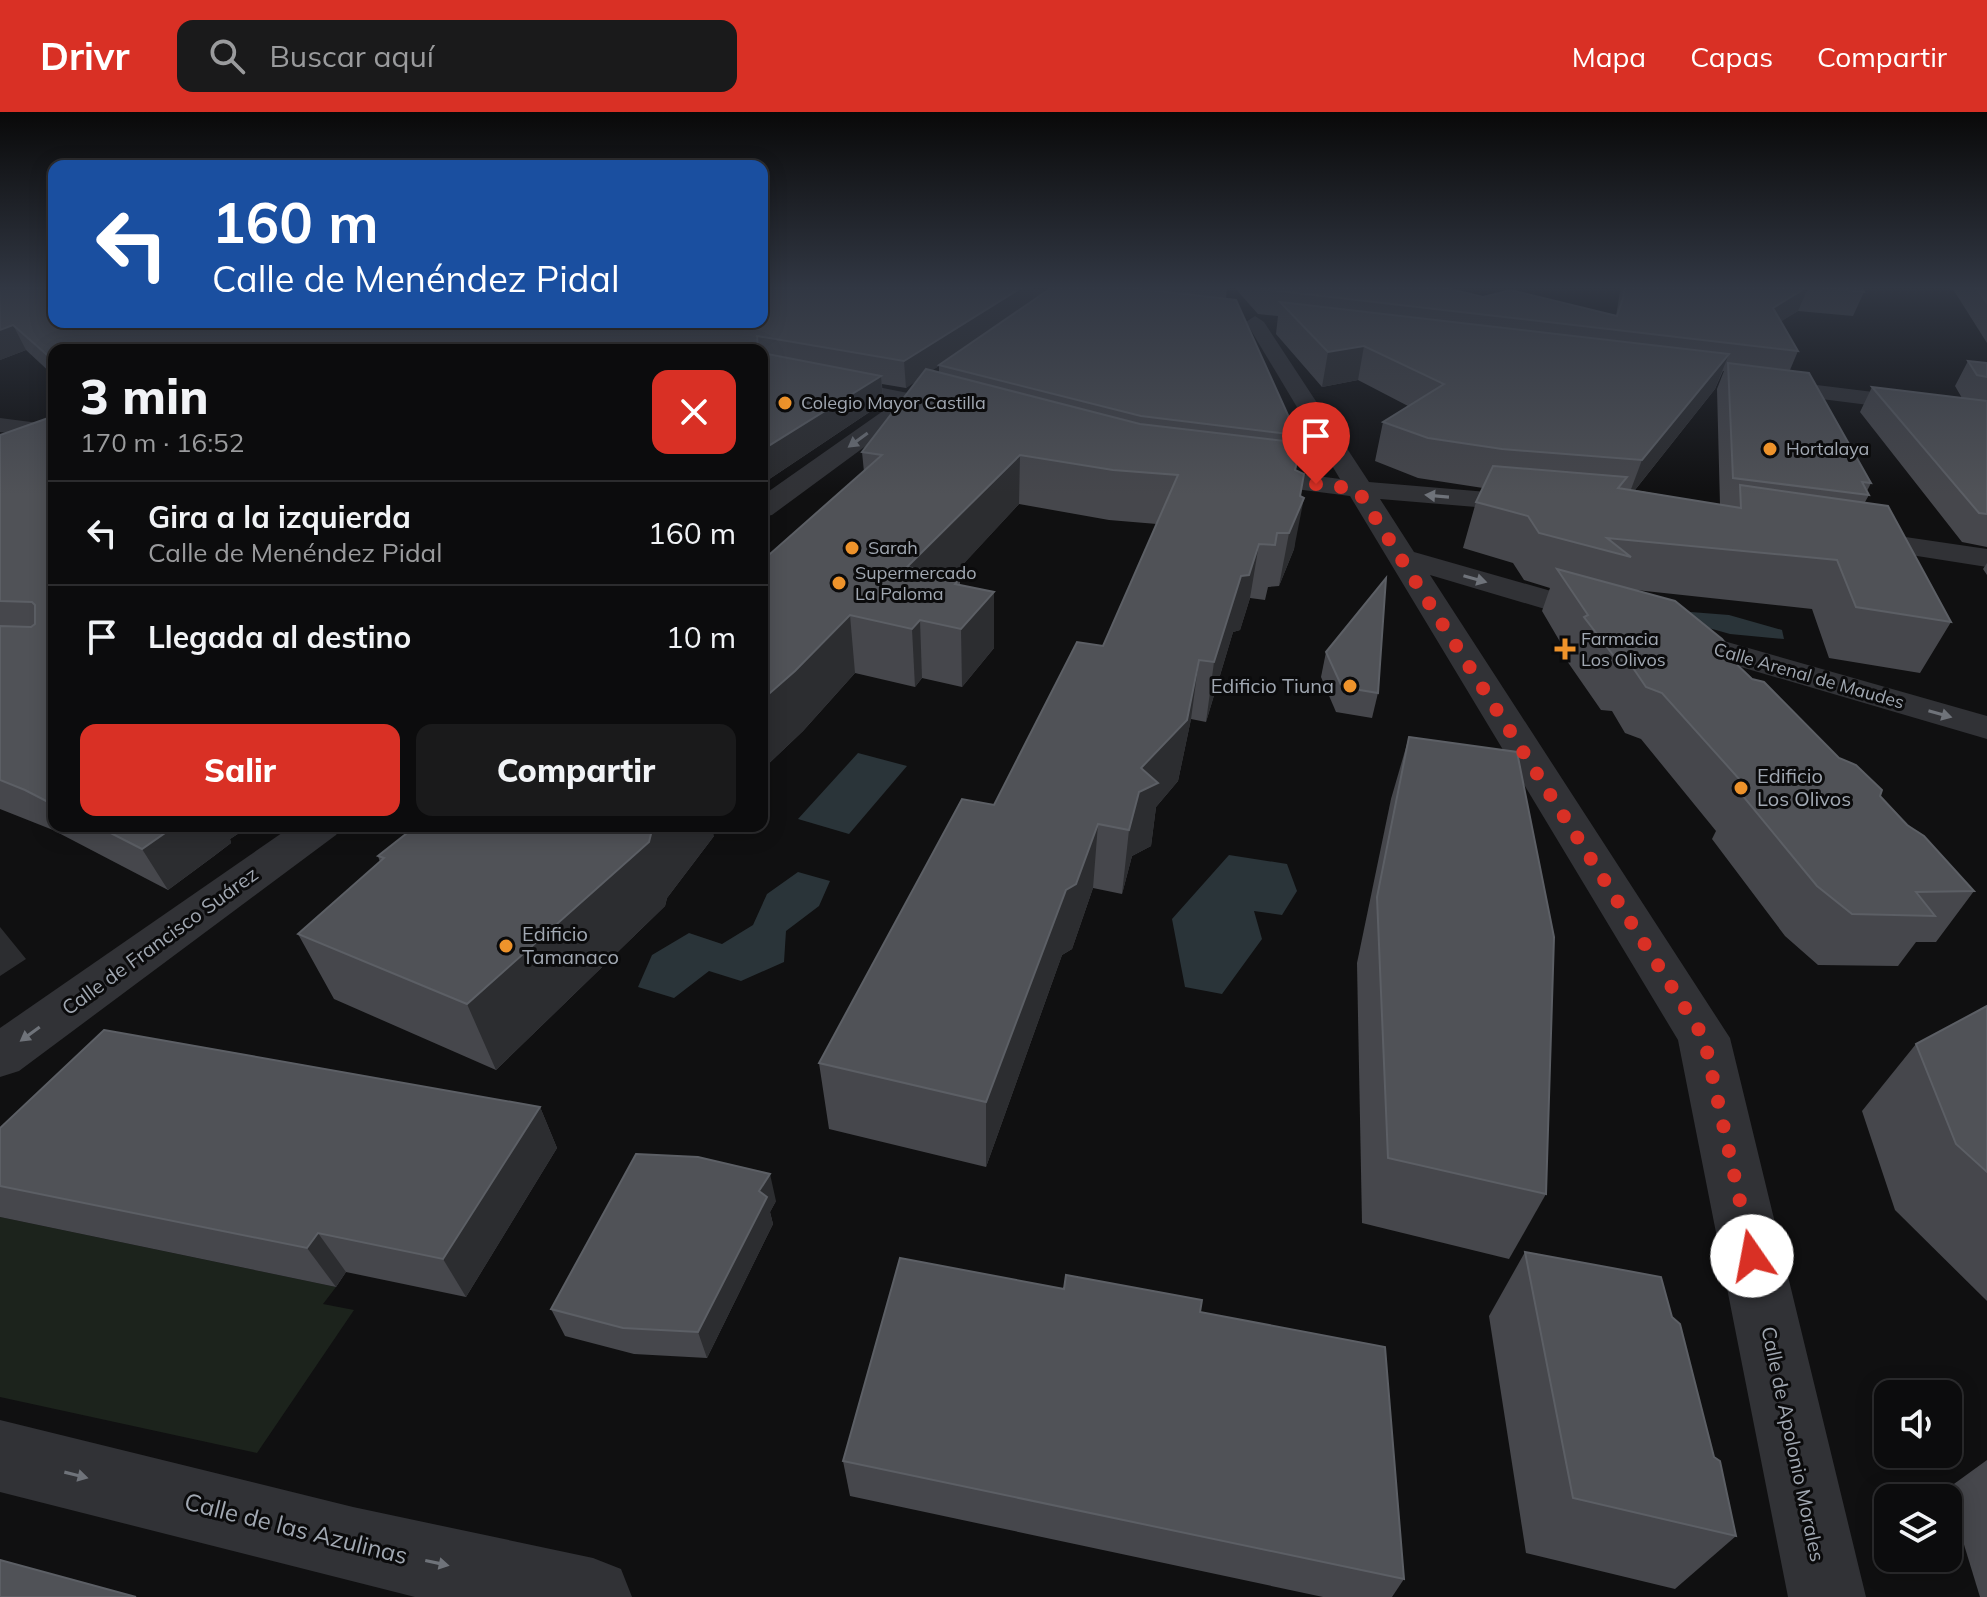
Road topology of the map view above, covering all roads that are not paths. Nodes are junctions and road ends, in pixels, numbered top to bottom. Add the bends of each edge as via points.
1 (1280, 355) edge
2 (768, 371) edge
3 (951, 373) edge
4 (1735, 382) edge
5 (915, 399) junction
6 (1987, 413) edge
7 (992, 420) edge
8 (0, 425) edge
9 (48, 431) edge
10 (1211, 470) edge
11 (1357, 489) junction
12 (768, 505) edge
13 (1556, 506) edge
14 (1820, 534) edge
15 (1400, 557) junction
16 (1987, 558) edge
17 (1987, 728) edge
18 (313, 832) edge
19 (0, 1056) edge
20 (0, 1456) edge
21 (593, 1597) edge
22 (1827, 1597) edge

1 - 11 street, Calle de Apolonio Morales
2 - 5 street
3 - 5 street
4 - 6 street
5 - 7 street
5 -> 12 street
8 - 9 street
10 - 11 street
13 -> 11 street
11 - 15 street, Calle de Apolonio Morales
14 - 16 street
15 -> 17 street, Calle Arenal de Maudes
15 - 22 street, Calle de Apolonio Morales via 1704,1038
18 -> 19 street, Calle de Francisco Suárez
20 -> 21 street, Calle de las Azulinas via 353,1545

